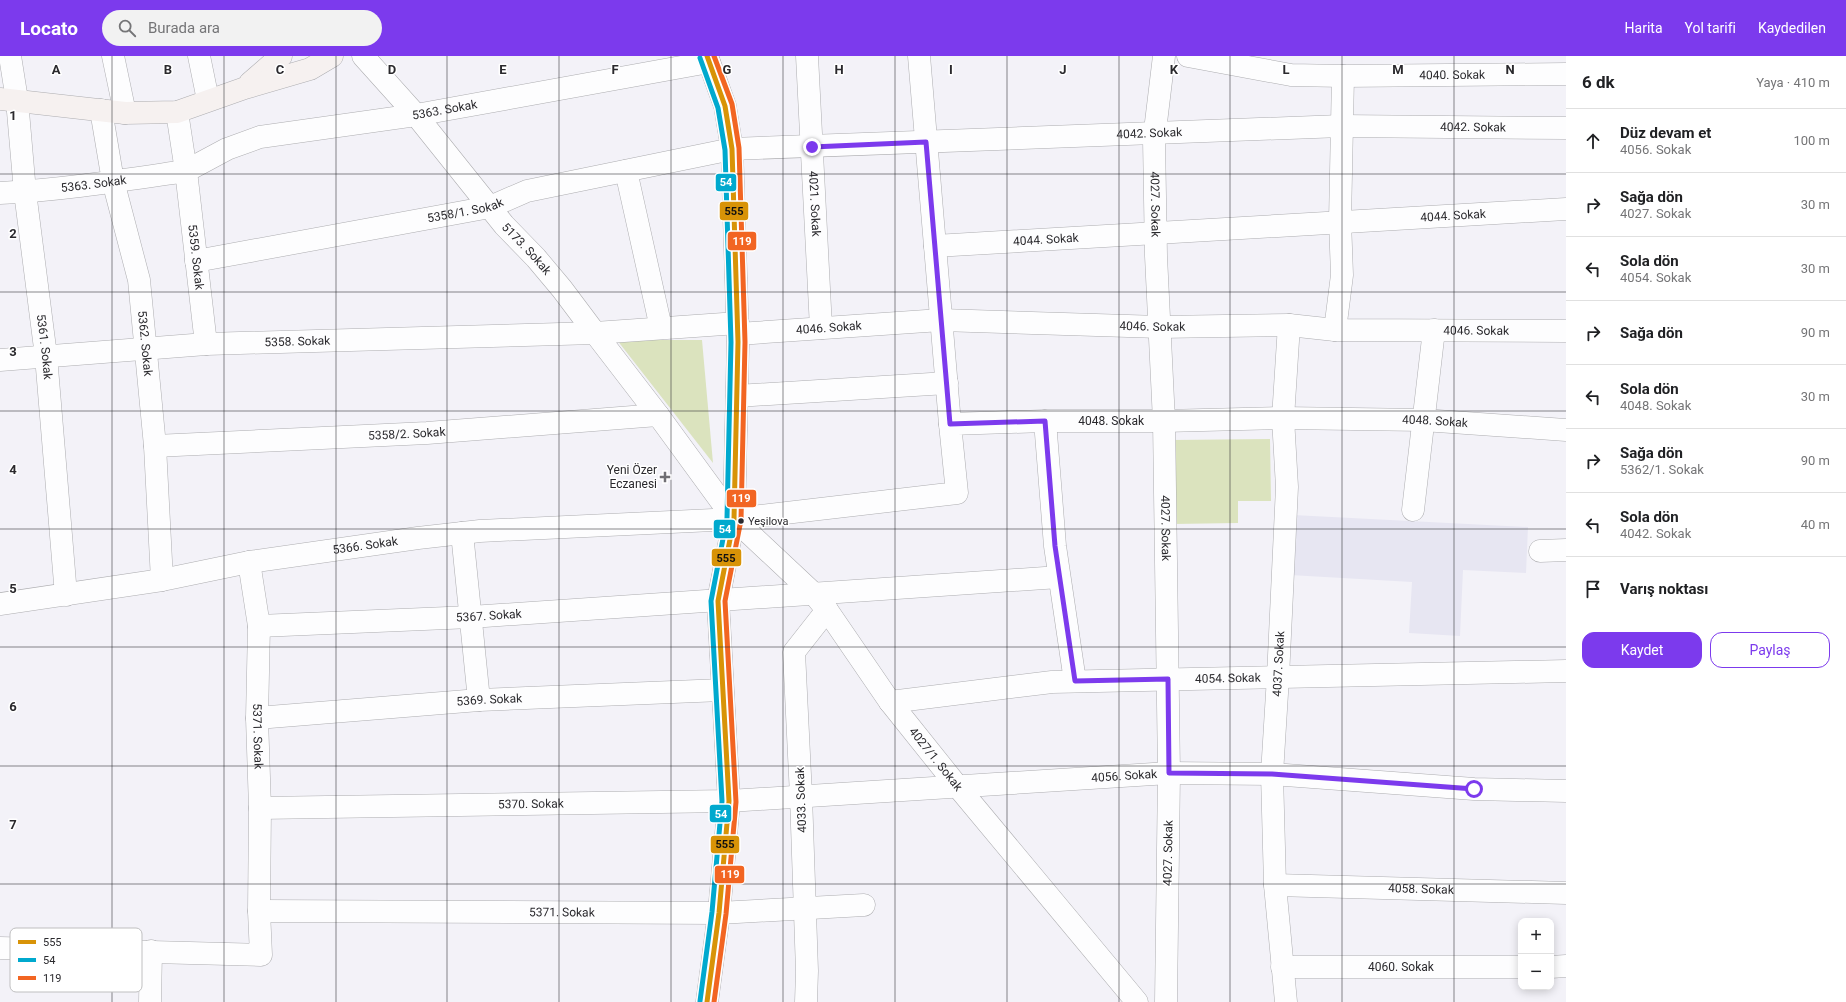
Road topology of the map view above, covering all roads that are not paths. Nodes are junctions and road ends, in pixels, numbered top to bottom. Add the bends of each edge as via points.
1 (10, 56) edge
2 (113, 56) edge
3 (199, 56) edge
4 (281, 56) edge
5 (332, 56) edge
6 (363, 56) edge
7 (807, 56) edge
8 (919, 56) edge
9 (1164, 56) edge
10 (1188, 56) edge
11 (708, 59) edge
12 (1291, 65) edge
13 (1566, 74) edge
14 (1343, 76) junction
15 (245, 88) junction
16 (8, 99) edge
17 (208, 100) junction
18 (101, 110) junction
19 (177, 112) junction
20 (125, 113) junction
21 (416, 115) junction
22 (1341, 126) junction
23 (1566, 128) edge
24 (1155, 132) junction
25 (926, 142) junction
26 (812, 147) junction
27 (732, 149) junction
28 (186, 171) junction
29 (626, 171) junction
30 (113, 181) junction
31 (25, 192) junction
32 (0, 193) edge
33 (490, 207) junction
34 (1566, 209) edge
35 (1340, 222) junction
36 (1156, 234) junction
37 (935, 246) junction
38 (196, 261) junction
39 (941, 320) junction
40 (1289, 325) junction
41 (1160, 327) junction
42 (661, 328) junction
43 (738, 328) junction
44 (821, 328) junction
45 (1335, 330) junction
46 (1434, 330) junction
47 (1566, 331) edge
48 (595, 333) junction
49 (206, 344) junction
50 (146, 348) junction
51 (46, 356) junction
52 (0, 360) edge
53 (947, 383) junction
54 (737, 396) junction
55 (658, 415) junction
56 (1283, 418) junction
57 (1423, 420) junction
58 (1045, 421) junction
59 (1164, 421) junction
60 (950, 424) junction
61 (1566, 430) edge
62 (155, 446) junction
63 (1413, 510) dead end
64 (734, 519) junction
65 (462, 533) junction
66 (1566, 550) edge
67 (1540, 551) dead end
68 (249, 562) junction
69 (1059, 577) junction
70 (162, 580) junction
71 (66, 595) junction
72 (718, 601) junction
73 (821, 602) junction
74 (0, 604) edge
75 (471, 617) junction
76 (259, 626) junction
77 (1566, 671) edge
78 (1278, 677) junction
79 (1168, 679) junction
80 (1075, 681) junction
81 (722, 690) junction
82 (479, 700) junction
83 (890, 702) junction
84 (257, 718) junction
85 (1169, 773) junction
86 (1272, 774) junction
87 (958, 786) junction
88 (1566, 791) edge
89 (802, 796) junction
90 (729, 800) junction
91 (260, 808) junction
92 (1275, 885) junction
93 (1566, 893) edge
94 (864, 905) dead end
95 (804, 909) junction
96 (258, 911) junction
97 (719, 913) junction
98 (0, 948) edge
99 (10, 948) edge
100 (142, 951) edge
101 (151, 951) junction
102 (1554, 966) edge
103 (1566, 966) edge
104 (1282, 967) junction
105 (1518, 967) edge
106 (150, 1002) edge
107 (707, 1002) edge
108 (806, 1002) edge
109 (1137, 1002) edge
110 (1166, 1002) edge
111 (1286, 1002) edge

1 - 16 street, 5361. Sokak
2 - 20 street
3 - 17 street
4 - 15 main road
5 - 15 main road via 310,69
6 - 21 street, 5173. Sokak
7 - 26 street, 4021. Sokak
8 - 25 street
9 - 24 street, 4027. Sokak
10 - 12 street, 4040. Sokak
11 - 21 street, 5363. Sokak
11 - 27 main road via 725,106
12 - 14 street, 4040. Sokak
13 - 14 street, 4040. Sokak
14 - 22 street
15 - 17 main road
16 - 18 main road
16 - 31 street, 5361. Sokak
17 - 19 main road
18 - 20 main road
18 - 30 street, 5362. Sokak
19 - 20 main road
19 - 28 street
21 - 28 street, 5363. Sokak via 260,137 227,149
21 - 33 street, 5173. Sokak
22 - 23 street, 4042. Sokak
22 - 24 street, 4042. Sokak
22 - 35 street
24 - 25 street, 4042. Sokak
24 - 36 street, 4027. Sokak
25 - 26 street, 4042. Sokak
25 - 37 street
26 - 27 street, 4042. Sokak
26 - 44 street, 4021. Sokak
27 - 29 street, 5358/1. Sokak
27 - 43 main road
28 - 30 street, 5363. Sokak
28 - 38 street, 5359. Sokak
29 - 33 street, 5358/1. Sokak via 527,191
29 - 42 street
30 - 31 street, 5363. Sokak
30 - 50 street, 5362. Sokak via 139,280
31 - 32 street, 5363. Sokak
31 - 51 street, 5361. Sokak
33 - 38 street, 5358/1. Sokak
33 - 48 street, 5173. Sokak via 562,289
34 - 35 street, 4044. Sokak
35 - 36 street, 4044. Sokak
35 - 45 street via 1342,275
36 - 37 street, 4044. Sokak
36 - 41 street, 4027. Sokak
37 - 39 street
38 - 49 street, 5359. Sokak
39 - 41 street, 4046. Sokak
39 - 44 street, 4046. Sokak
39 - 53 street
40 - 41 street, 4046. Sokak
40 - 45 street, 4046. Sokak
40 - 56 street, 4037. Sokak
41 - 59 street, 4027. Sokak
42 - 43 street
42 - 48 street
43 - 44 street, 4046. Sokak
43 - 54 main road
45 - 46 street, 4046. Sokak
46 - 47 street, 4046. Sokak
46 - 57 street
48 - 49 street, 5358. Sokak
48 - 55 street, 5173. Sokak
49 - 50 street, 5358. Sokak
50 - 51 street, 5358. Sokak
50 - 62 street, 5362. Sokak
51 - 52 street, 5358. Sokak
51 - 71 street, 5361. Sokak
53 - 54 street
53 - 60 street
54 - 64 main road
55 - 62 street, 5358/2. Sokak via 427,432
55 - 64 street, 4027/1. Sokak
56 - 57 street, 4048. Sokak
56 - 59 street, 4048. Sokak
56 - 78 street, 4037. Sokak via 1287,487
57 - 61 street, 4048. Sokak
57 - 63 street
58 - 59 street, 4048. Sokak
58 - 60 street, 4048. Sokak
58 - 69 street
59 - 79 street, 4027. Sokak
60 - 64 street via 957,493
62 - 70 street, 5362. Sokak
64 - 65 street, 5366. Sokak
64 - 72 main road
64 - 73 street, 4027/1. Sokak
65 - 68 street, 5366. Sokak
65 - 75 street
66 - 67 street
68 - 70 street, 5366. Sokak
68 - 76 street, 5371. Sokak
69 - 73 street, 5367. Sokak
69 - 80 street
70 - 71 street, 5366. Sokak
71 - 74 street, 5366. Sokak
72 - 73 street, 5367. Sokak
72 - 75 street, 5367. Sokak
72 - 81 main road
73 - 83 street, 4027/1. Sokak
73 - 89 street, 4033. Sokak via 794,652
75 - 76 street, 5367. Sokak
75 - 82 street
76 - 84 street, 5371. Sokak
77 - 78 street, 4054. Sokak
78 - 79 street, 4054. Sokak
78 - 86 street, 4037. Sokak
79 - 80 street, 4054. Sokak
79 - 85 street, 4027. Sokak
80 - 83 street, 4054. Sokak
81 - 82 street, 5369. Sokak
81 - 90 main road
82 - 84 street, 5369. Sokak
83 - 87 street, 4027/1. Sokak
84 - 91 street, 5371. Sokak
85 - 86 street, 4056. Sokak
85 - 87 street, 4056. Sokak
85 - 110 street, 4027. Sokak
86 - 88 street, 4056. Sokak via 1474,789
86 - 92 street, 4037. Sokak
87 - 89 street, 4056. Sokak
87 - 109 street, 4027/1. Sokak
89 - 90 street, 5370. Sokak
89 - 95 street, 4033. Sokak
90 - 91 street, 5370. Sokak
90 - 97 main road
91 - 96 street, 5371. Sokak
92 - 93 street, 4058. Sokak
92 - 104 street, 4037. Sokak
94 - 95 street, 5371. Sokak
95 - 97 street, 5371. Sokak
95 - 108 street, 4033. Sokak
96 - 97 street, 5371. Sokak
96 - 101 street, 5371. Sokak via 261,955
97 - 107 main road
98 - 99 street, 5371. Sokak
100 - 101 street, 5371. Sokak
101 - 106 street
102 - 103 street
104 - 105 street, 4060. Sokak
104 - 111 street, 4037. Sokak

